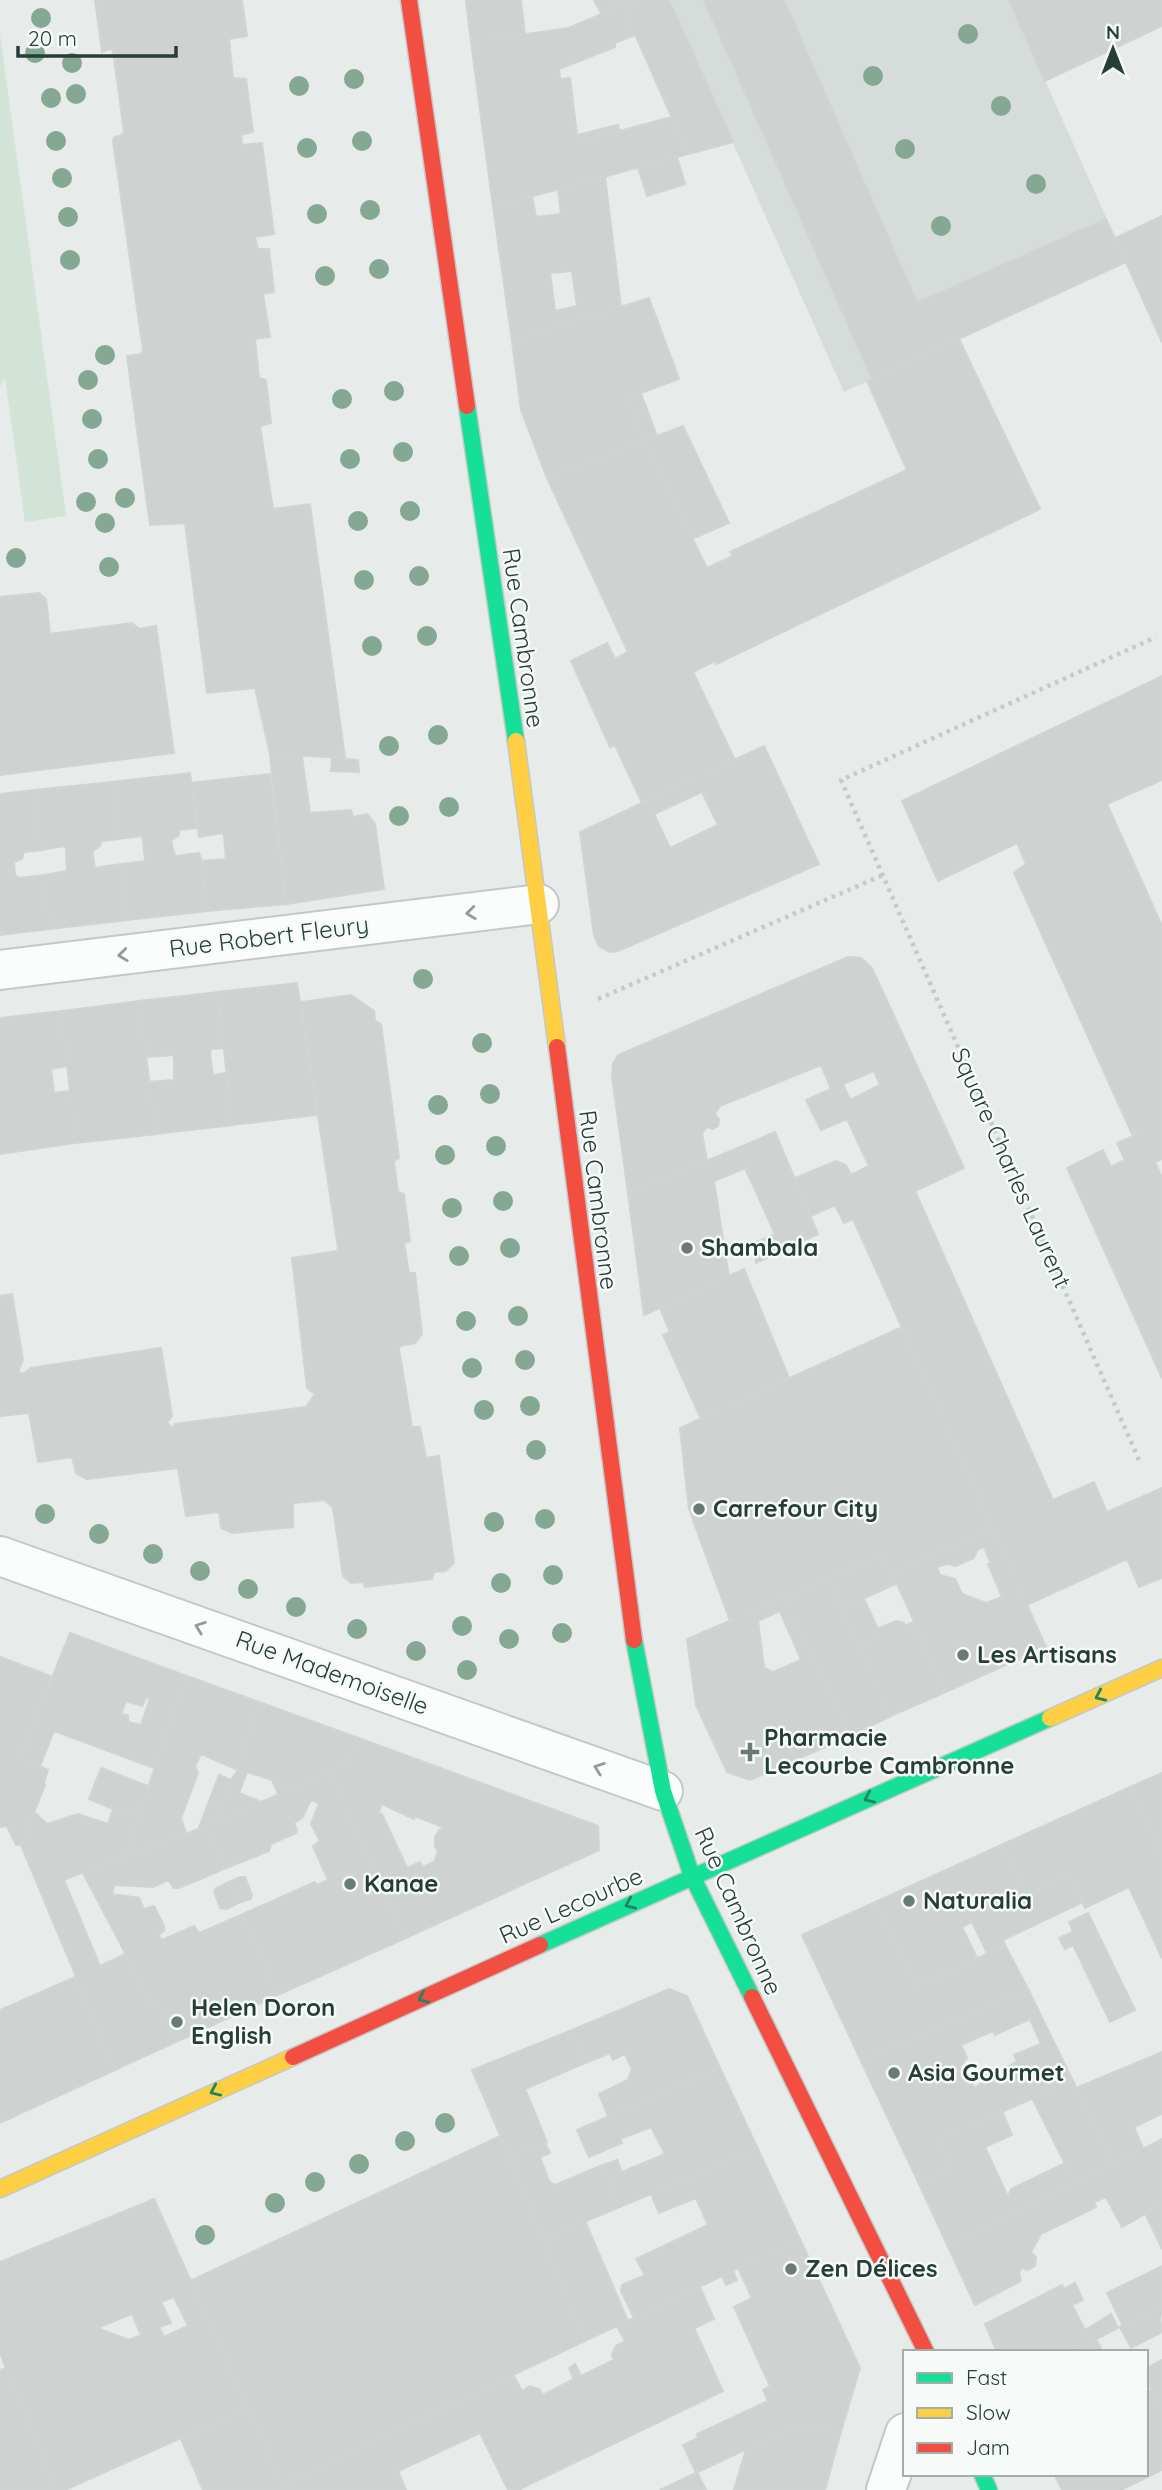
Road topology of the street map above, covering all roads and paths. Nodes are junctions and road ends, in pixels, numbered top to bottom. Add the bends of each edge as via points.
1 (410, 0) edge
2 (1156, 637) dead end
3 (883, 875) junction
4 (538, 904) junction
5 (0, 970) edge
6 (591, 1002) dead end
7 (1139, 1460) dead end
8 (0, 1556) edge
9 (1162, 1668) edge
10 (663, 1791) junction
11 (692, 1876) junction
12 (0, 2189) edge
13 (925, 2350) edge
14 (903, 2439) edge
15 (886, 2490) edge

1 - 4 street, Rue Cambronne
2 - 3 path, Square Charles Laurent via 841,780
3 - 6 path
3 - 7 path, Square Charles Laurent
4 -> 5 street, Rue Robert Fleury
4 - 10 street, Rue Cambronne via 631,1626
10 -> 8 street, Rue Mademoiselle
9 -> 11 street, Rue Lecourbe
10 - 11 street, Rue Cambronne
11 -> 12 street, Rue Lecourbe
11 - 13 street, Rue Cambronne
14 - 15 street

